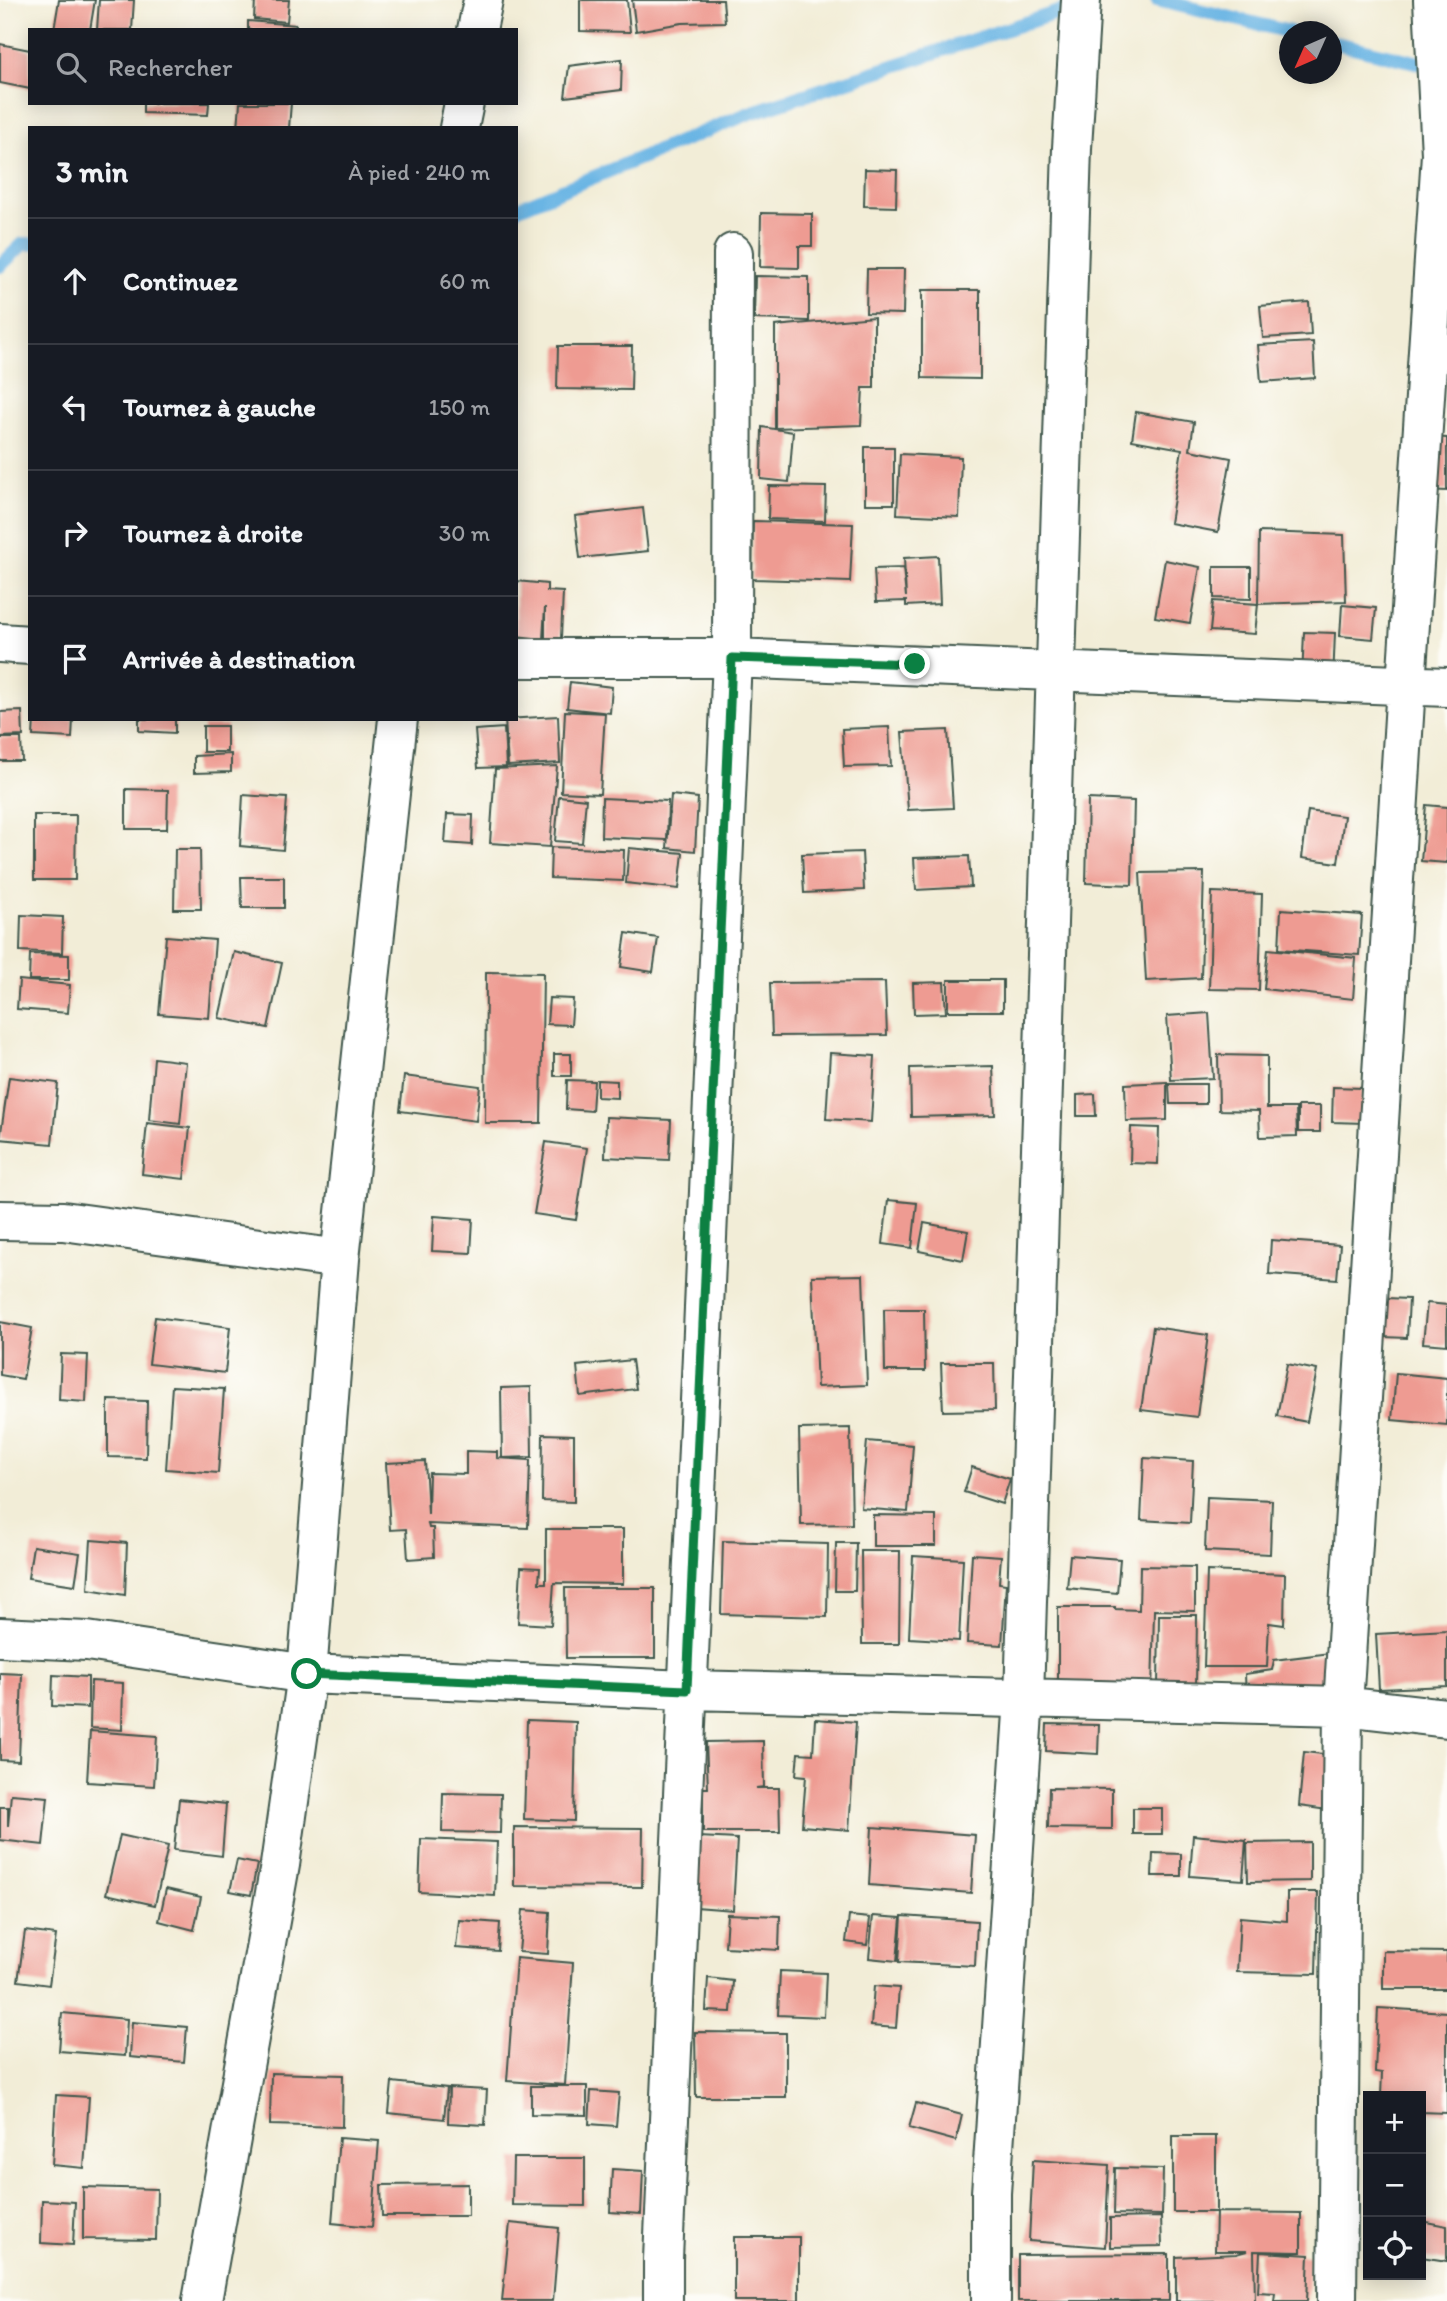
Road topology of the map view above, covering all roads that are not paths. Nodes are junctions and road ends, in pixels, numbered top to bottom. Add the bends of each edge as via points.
1 (482, 0) edge
2 (1081, 0) edge
3 (1433, 0) edge
4 (477, 28) edge
5 (464, 105) edge
6 (459, 126) edge
7 (733, 253) dead end
8 (0, 643) edge
9 (28, 645) edge
10 (518, 658) edge
11 (732, 658) junction
12 (1057, 671) junction
13 (1406, 685) junction
14 (1447, 687) edge
15 (398, 721) edge
16 (0, 1220) edge
17 (340, 1259) junction
18 (0, 1637) edge
19 (307, 1674) junction
20 (687, 1690) junction
21 (1024, 1698) junction
22 (1343, 1706) junction
23 (1447, 1718) edge
24 (202, 2301) edge
25 (663, 2301) edge
26 (991, 2301) edge
27 (1337, 2301) edge

1 - 4 street
2 - 12 street
3 - 13 street via 1441,154
5 - 6 street
7 - 11 street
8 - 9 street
10 - 11 street
11 - 12 street
11 - 20 street
12 - 13 street
12 - 21 street
13 - 14 street
13 - 22 street
15 - 17 street
16 - 17 street via 63,1221
17 - 19 street
18 - 19 street via 87,1641
19 - 20 street
19 - 24 street via 280,1865
20 - 21 street
20 - 25 street
21 - 22 street
21 - 26 street via 991,2193
22 - 23 street
22 - 27 street

